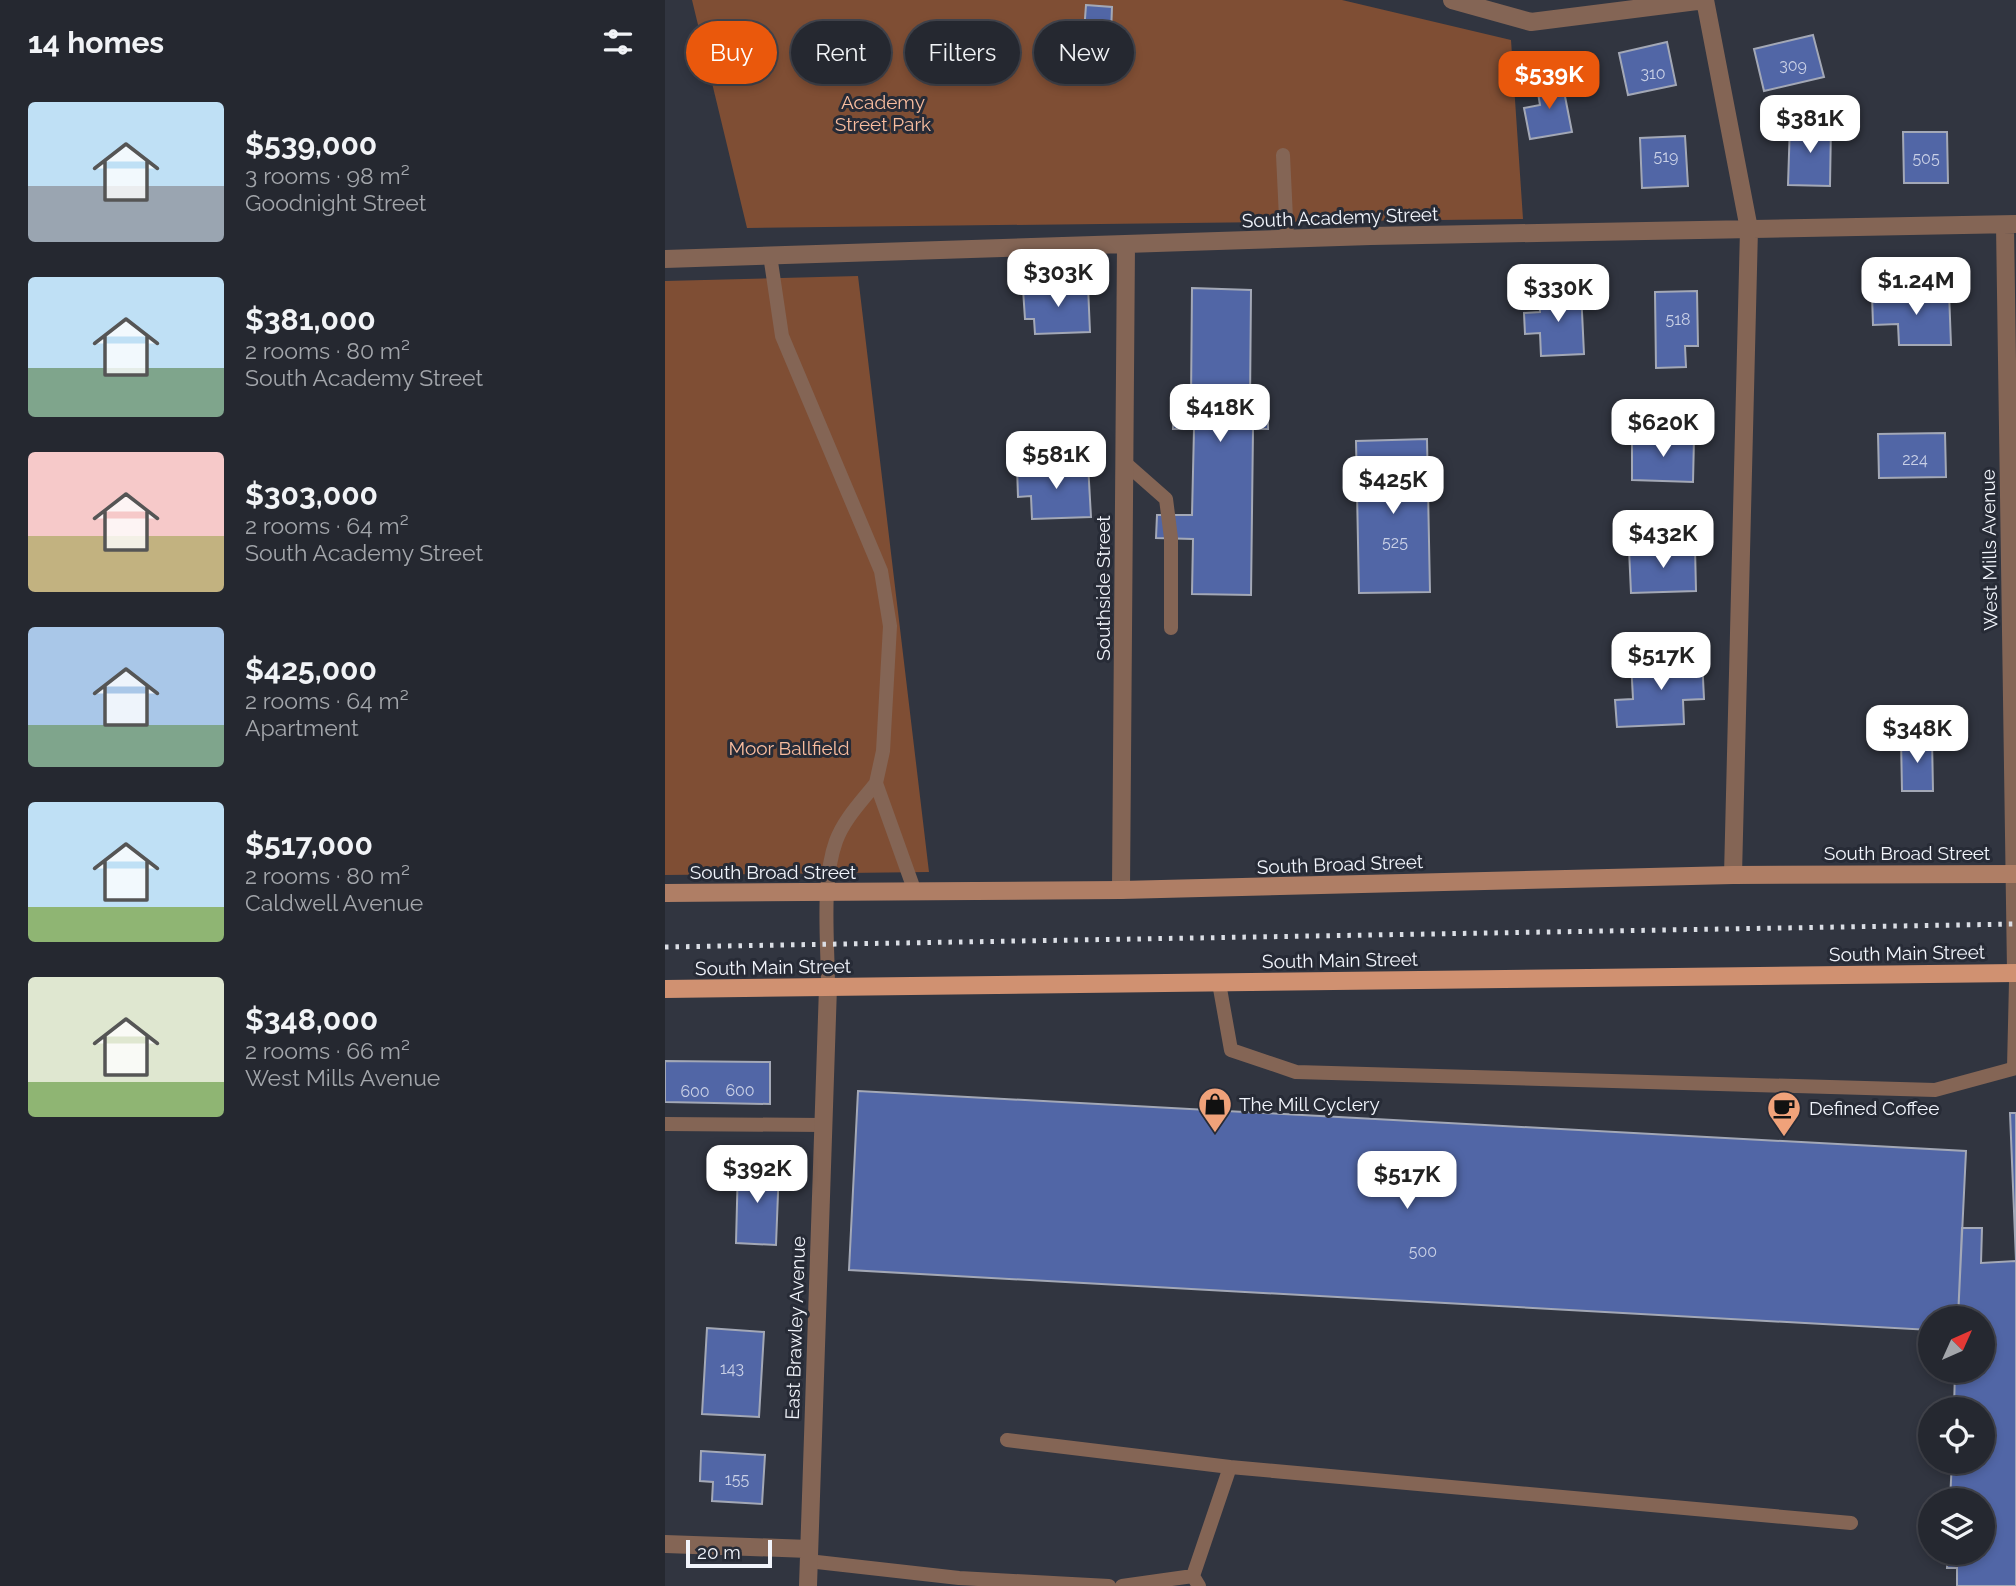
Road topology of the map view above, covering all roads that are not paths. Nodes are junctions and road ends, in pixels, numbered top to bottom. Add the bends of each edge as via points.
1 (1452, 0) edge
2 (1705, 0) edge
3 (1283, 155) dead end
4 (2011, 224) edge
5 (1749, 229) junction
6 (1287, 239) junction
7 (1126, 244) junction
8 (770, 256) junction
9 (665, 259) edge
10 (2012, 429) edge
11 (1124, 463) junction
12 (2013, 554) edge
13 (1171, 628) dead end
14 (876, 783) junction
15 (1733, 874) junction
16 (2015, 874) edge
17 (1121, 890) junction
18 (828, 892) junction
19 (915, 892) junction
20 (665, 893) edge
21 (2016, 971) edge
22 (2016, 981) edge
23 (1219, 983) junction
24 (828, 987) junction
25 (665, 989) edge
26 (2015, 1068) edge
27 (665, 1124) edge
28 (823, 1125) junction
29 (1007, 1440) dead end
30 (1230, 1467) junction
31 (1851, 1523) dead end
32 (665, 1544) edge
33 (809, 1555) junction
34 (1196, 1581) edge
35 (808, 1586) edge
36 (1109, 1586) edge
37 (1122, 1586) edge

1 - 2 street via 1531,22
2 - 5 street
3 - 6 lane
4 - 5 street, South Academy Street
4 - 10 street, West Mills Avenue
5 - 6 street, South Academy Street
5 - 15 street
6 - 7 street, South Academy Street
7 - 8 street, South Academy Street
7 - 11 street, Southside Street
8 - 9 street, South Academy Street
8 - 14 lane via 782,336 881,570 890,626 883,751
10 - 12 street, West Mills Avenue
11 - 13 lane via 1166,499
11 - 17 street, Southside Street
12 - 16 street, West Mills Avenue
14 - 18 lane via 835,842
14 - 19 lane
15 - 16 street, South Broad Street
15 - 17 street, South Broad Street
16 - 21 street, West Mills Avenue
17 - 19 street, South Broad Street
18 - 19 street, South Broad Street
18 - 20 street, South Broad Street
18 - 24 lane
21 - 23 main road, South Main Street
22 - 26 lane
23 - 24 main road, South Main Street
23 - 26 lane via 1231,1050 1296,1072 1935,1090
24 - 25 main road, South Main Street
24 - 28 street, East Brawley Avenue
27 - 28 lane
28 - 33 street, East Brawley Avenue
29 - 30 lane
30 - 31 lane
30 - 34 lane
32 - 33 street
33 - 35 street, East Brawley Avenue
33 - 36 lane via 959,1578
34 - 37 lane

